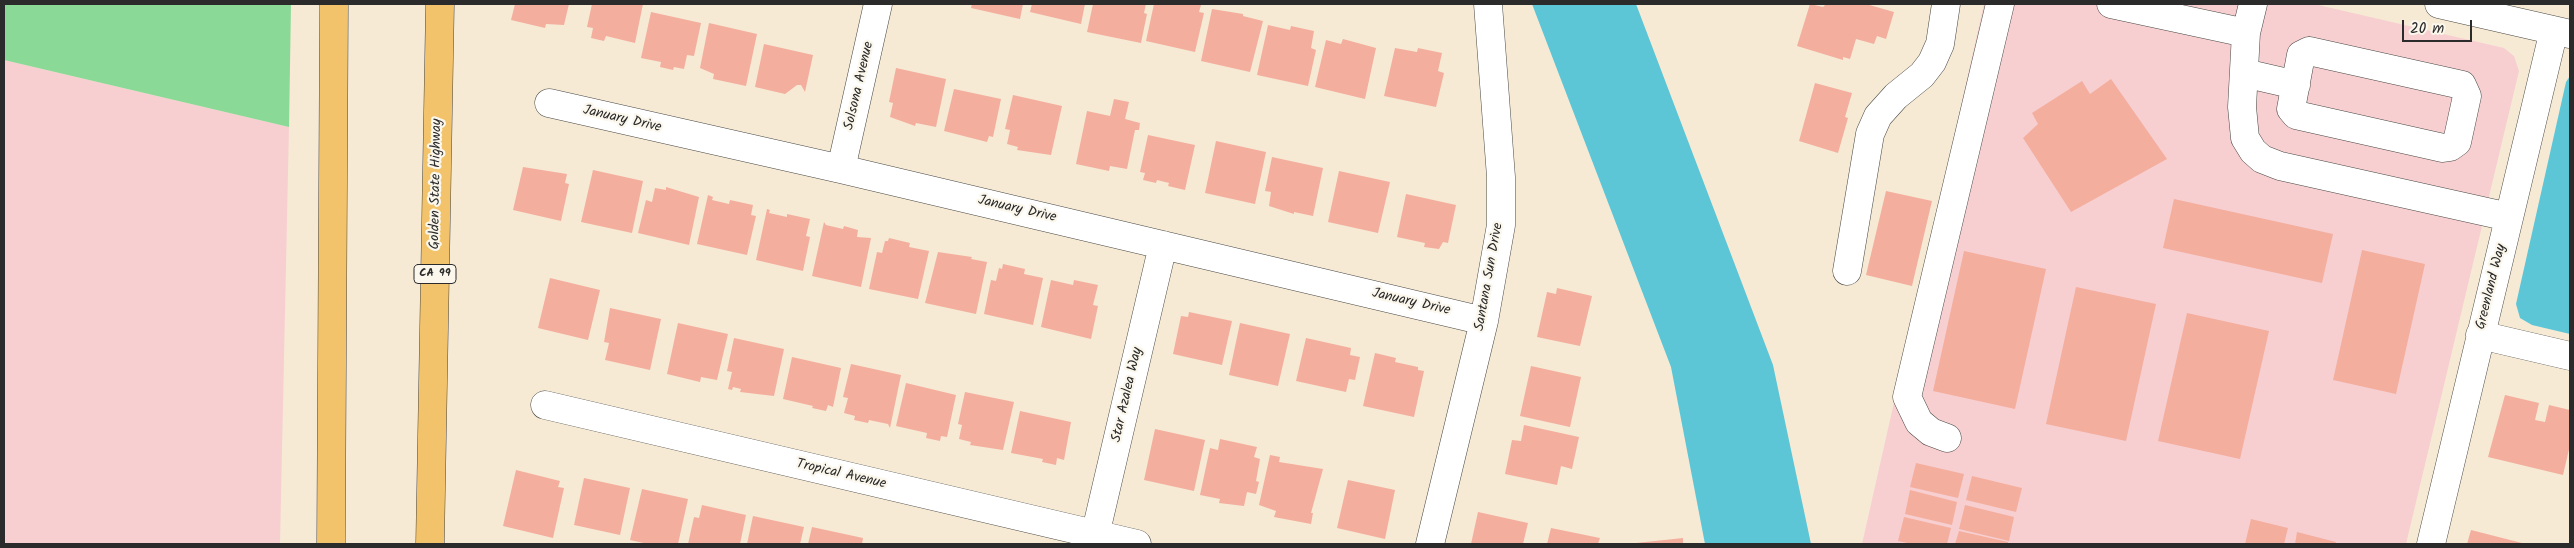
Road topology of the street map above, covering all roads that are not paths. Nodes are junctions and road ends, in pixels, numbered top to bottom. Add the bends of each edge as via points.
1 (334, 4) edge
2 (440, 4) edge
3 (878, 4) edge
4 (1488, 4) edge
5 (1946, 4) edge
6 (2000, 4) edge
7 (2111, 4) edge
8 (2253, 4) edge
9 (2439, 4) edge
10 (2476, 8) edge
11 (2562, 32) edge
12 (2246, 33) junction
13 (2244, 73) junction
14 (2296, 85) junction
15 (549, 103) dead end
16 (841, 169) junction
17 (2509, 217) junction
18 (1163, 245) junction
19 (1847, 271) dead end
20 (1484, 321) junction
21 (2480, 335) junction
22 (2570, 356) edge
23 (546, 405) dead end
24 (1947, 438) dead end
25 (1094, 539) edge
26 (331, 544) edge
27 (430, 544) edge
28 (1137, 544) edge
29 (1430, 544) edge
30 (2431, 544) edge

1 - 26 highway
2 - 27 highway, Golden State Highway / CA 99
3 - 16 street, Solsona Avenue
4 - 20 street, Santana Sun Drive via 1501,177 1500,225
5 - 19 street via 1940,44 1932,62 1878,116 1870,134
6 - 24 street via 1907,397 1919,422 1931,432
7 - 12 street
8 - 12 street
9 - 10 street
10 - 11 street
11 - 17 street, Greenland Way
12 - 13 street
13 - 14 street
13 - 17 street via 2244,138 2262,159 2315,175
14 - 14 street via 2291,109 2296,115 2443,148 2457,142 2467,96 2465,87 2456,83 2309,51 2302,55
15 - 16 street, January Drive
16 - 18 street, January Drive
17 - 21 street, Greenland Way
18 - 20 street, January Drive
18 - 25 street, Star Azalea Way
20 - 29 street, Santana Sun Drive
21 - 22 street
21 - 30 street, Greenland Way
23 - 25 street, Tropical Avenue
25 - 28 street, Tropical Avenue

